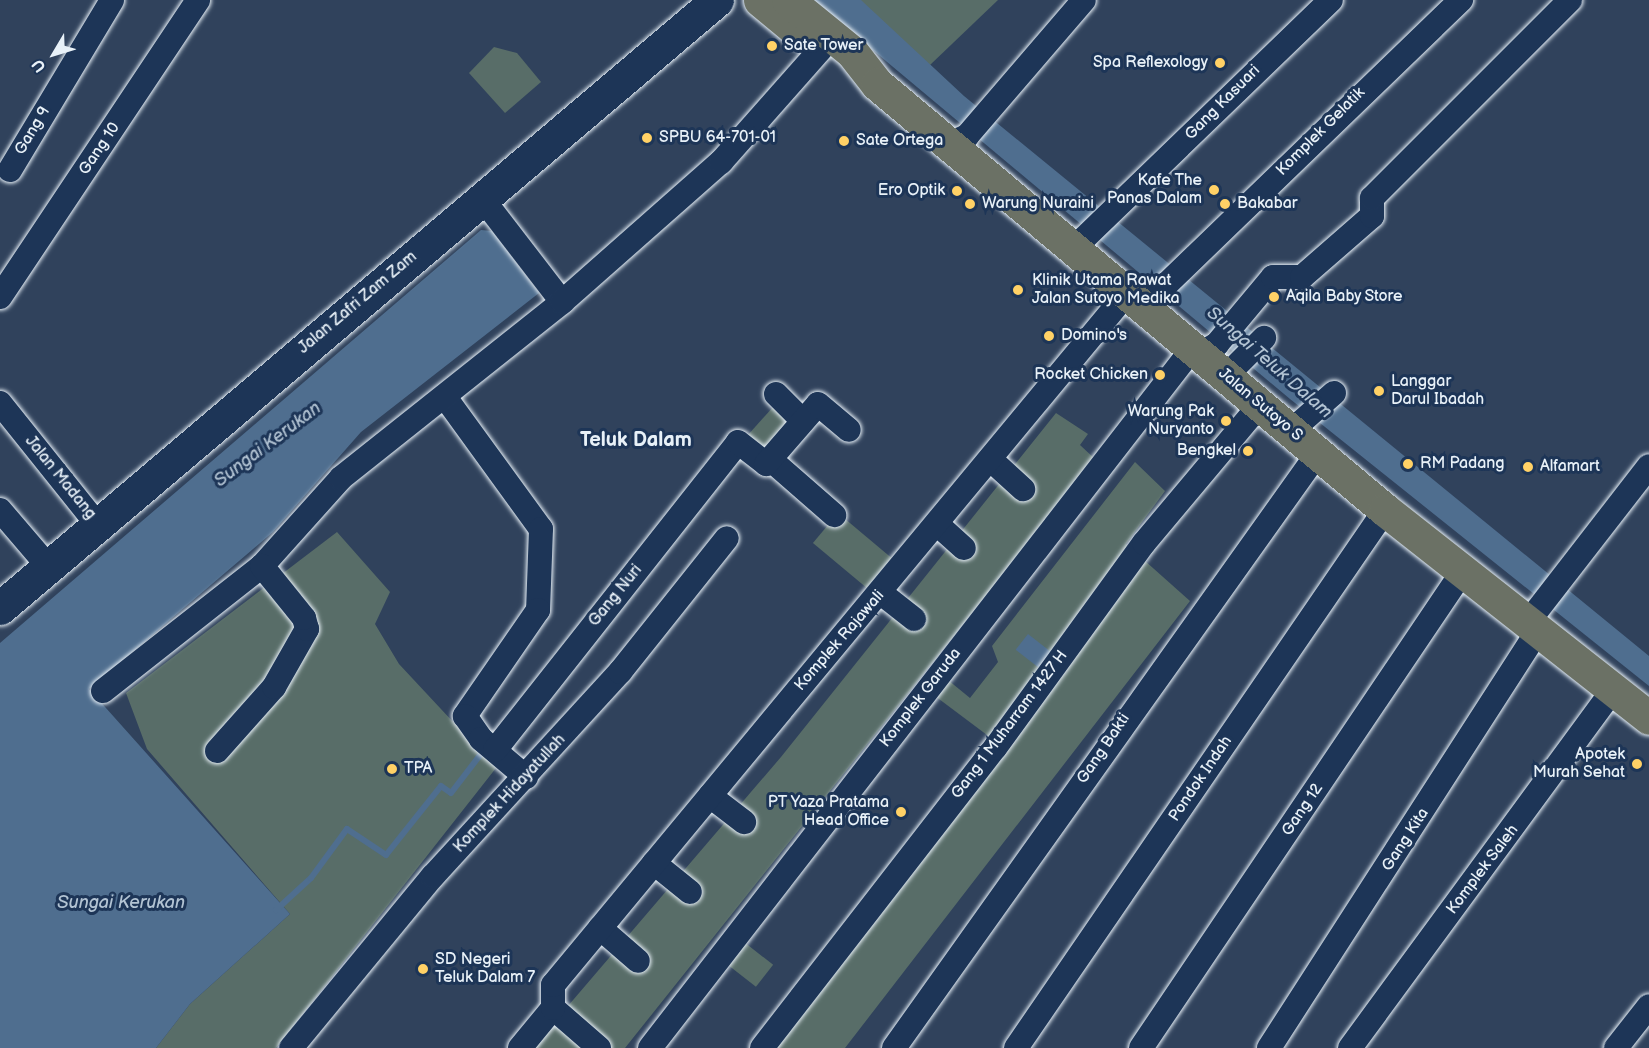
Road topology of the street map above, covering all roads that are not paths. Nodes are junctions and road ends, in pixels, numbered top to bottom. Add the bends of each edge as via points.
1 (112, 0) edge
2 (198, 0) edge
3 (717, 0) edge
4 (759, 0) edge
5 (1084, 0) edge
6 (1331, 0) edge
7 (1461, 0) edge
8 (1570, 0) edge
9 (795, 2) edge
10 (821, 49) junction
11 (877, 84) junction
12 (958, 140) junction
13 (10, 170) dead end
14 (482, 198) junction
15 (1081, 242) junction
16 (0, 297) edge
17 (1143, 297) junction
18 (562, 303) junction
19 (1264, 338) dead end
20 (1203, 349) junction
21 (1233, 370) junction
22 (1334, 393) dead end
23 (776, 394) dead end
24 (445, 397) junction
25 (0, 403) edge
26 (1260, 405) junction
27 (803, 421) junction
28 (1298, 424) junction
29 (849, 430) dead end
30 (1317, 453) junction
31 (990, 459) junction
32 (771, 460) junction
33 (1649, 466) edge
34 (1023, 489) dead end
35 (0, 510) edge
36 (1385, 510) junction
37 (834, 516) dead end
38 (97, 524) junction
39 (937, 524) junction
40 (727, 538) dead end
41 (964, 548) dead end
42 (48, 566) junction
43 (262, 566) junction
44 (1462, 571) junction
45 (881, 593) junction
46 (0, 608) edge
47 (1536, 619) junction
48 (914, 620) dead end
49 (1613, 690) junction
50 (103, 691) dead end
51 (1649, 718) edge
52 (489, 745) junction
53 (217, 751) dead end
54 (526, 777) junction
55 (710, 796) junction
56 (744, 822) dead end
57 (654, 863) junction
58 (690, 892) dead end
59 (600, 928) junction
60 (639, 961) dead end
61 (552, 998) junction
62 (1649, 1006) edge
63 (291, 1048) edge
64 (520, 1048) edge
65 (599, 1048) edge
66 (650, 1048) edge
67 (762, 1048) edge
68 (894, 1048) edge
69 (1016, 1048) edge
70 (1141, 1048) edge
71 (1269, 1048) edge
72 (1350, 1048) edge
73 (1616, 1048) edge

1 - 13 street, Gang 9
2 - 16 street, Gang 10
3 - 14 main road, Jalan Zafri Zam Zam
4 - 10 highway, Jalan Sutoyo S
5 - 12 street via 994,107
6 - 15 street, Gang Kasuari
7 - 17 street, Komplek Gelatik via 1184,266
8 - 20 street, Komplek Garuda via 1372,198 1372,216 1302,277 1273,277 1239,318
9 - 11 highway, Jalan Sutoyo S via 852,52
10 - 11 highway, Jalan Sutoyo S
10 - 18 street via 721,162
11 - 12 highway, Jalan Sutoyo S
12 - 15 highway, Jalan Sutoyo S
14 - 18 street
14 - 38 main road, Jalan Zafri Zam Zam
15 - 17 highway, Jalan Sutoyo S
17 - 20 highway, Jalan Sutoyo S
17 - 31 street, Komplek Rajawali
18 - 24 street
19 - 21 street
20 - 21 highway, Jalan Sutoyo S
20 - 66 street, Komplek Garuda
21 - 26 highway, Jalan Sutoyo S
22 - 28 street
23 - 27 street
24 - 43 street via 341,478
24 - 52 street via 541,529 538,610 466,711
25 - 38 street, Jalan Madang
26 - 28 highway, Jalan Sutoyo S
26 - 67 street, Gang 1 Muharram 1427 H via 1144,543 995,748
27 - 29 street via 818,404
27 - 32 street
28 - 30 highway, Jalan Sutoyo S
30 - 36 highway, Jalan Sutoyo S
30 - 68 street, Gang Bakti
31 - 34 street
31 - 39 street, Komplek Rajawali
32 - 37 street
32 - 52 street, Gang Nuri via 761,465 738,442
33 - 47 street, Gang Kita
35 - 42 street
36 - 44 highway, Jalan Sutoyo S
36 - 69 street, Pondok Indah
38 - 42 main road, Jalan Zafri Zam Zam
39 - 41 street
39 - 45 street, Komplek Rajawali
40 - 54 street, Komplek Hidayatullah
42 - 46 main road, Jalan Zafri Zam Zam
43 - 50 street
43 - 53 street via 304,618 306,629 274,687
44 - 47 highway, Jalan Sutoyo S
44 - 70 street, Gang 12
45 - 48 street
45 - 55 street, Komplek Rajawali
47 - 49 highway, Jalan Sutoyo S
47 - 71 street, Gang Kita
49 - 51 highway, Jalan Sutoyo S
49 - 72 street, Komplek Saleh
52 - 54 street
54 - 63 street, Komplek Hidayatullah via 433,876
55 - 56 street
55 - 57 street, Komplek Rajawali
57 - 58 street
57 - 59 street, Komplek Rajawali
59 - 60 street
59 - 61 street, Komplek Rajawali
61 - 64 street, Komplek Rajawali
61 - 65 street
62 - 73 street

